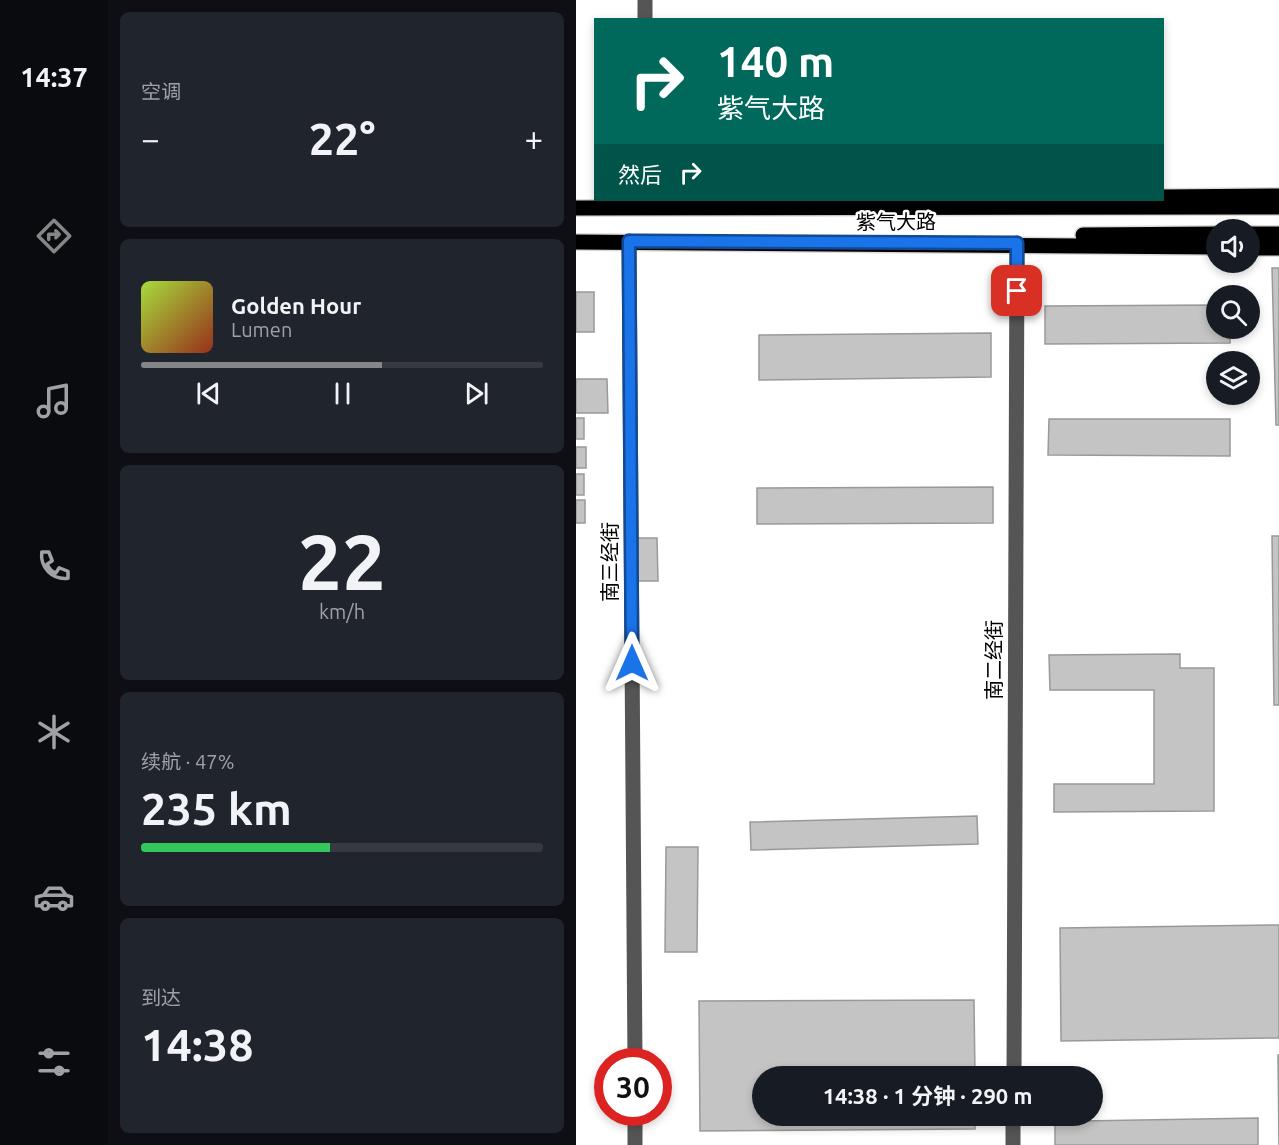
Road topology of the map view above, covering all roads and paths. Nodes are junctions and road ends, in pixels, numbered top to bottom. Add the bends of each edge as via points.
1 (645, 0) edge
2 (645, 18) edge
3 (1279, 196) edge
4 (1164, 197) edge
5 (576, 200) edge
6 (594, 200) edge
7 (1279, 207) edge
8 (576, 208) edge
9 (1206, 234) edge
10 (1260, 234) edge
11 (1279, 234) edge
12 (576, 235) edge
13 (629, 241) junction
14 (576, 242) edge
15 (1017, 243) junction
16 (1206, 247) edge
17 (1260, 248) edge
18 (1279, 248) edge
19 (635, 1048) edge
20 (1014, 1066) edge
21 (635, 1126) edge
22 (1013, 1126) edge
23 (635, 1145) edge
24 (1013, 1145) edge

1 - 2 street
3 - 4 main road
5 - 6 main road
7 - 8 main road
9 - 12 main road
10 - 11 main road
13 - 14 main road, 紫气大路
13 - 15 main road, 紫气大路
13 - 19 street, 南三经街
15 - 16 main road, 紫气大路
15 - 20 street, 南二经街
17 - 18 main road
21 - 23 street
22 - 24 street

